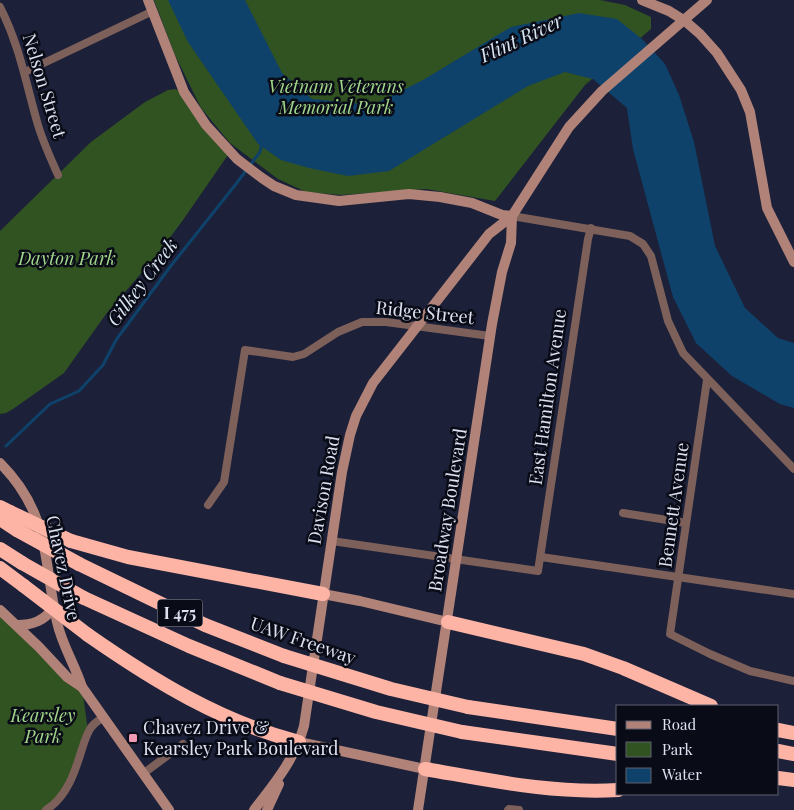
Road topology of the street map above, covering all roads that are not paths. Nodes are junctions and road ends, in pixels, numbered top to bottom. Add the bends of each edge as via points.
1 (148, 0) edge
2 (642, 0) edge
3 (707, 0) edge
4 (0, 7) edge
5 (153, 11) junction
6 (685, 21) junction
7 (25, 72) junction
8 (58, 175) dead end
9 (512, 216) junction
10 (591, 228) junction
11 (794, 262) edge
12 (418, 325) junction
13 (490, 336) junction
14 (708, 380) junction
15 (0, 463) edge
16 (794, 469) edge
17 (208, 505) dead end
18 (3, 513) edge
19 (623, 513) dead end
20 (686, 523) junction
21 (332, 541) junction
22 (0, 549) edge
23 (541, 557) junction
24 (457, 558) junction
25 (0, 568) edge
26 (679, 577) junction
27 (323, 594) junction
28 (794, 594) edge
29 (54, 607) junction
30 (0, 610) edge
31 (448, 622) junction
32 (17, 625) junction
33 (794, 681) edge
34 (82, 687) junction
35 (710, 705) edge
36 (104, 717) junction
37 (616, 729) edge
38 (779, 730) edge
39 (794, 734) edge
40 (299, 742) junction
41 (183, 744) dead end
42 (779, 751) edge
43 (616, 754) edge
44 (794, 754) edge
45 (285, 769) junction
46 (425, 769) junction
47 (144, 773) junction
48 (779, 778) edge
49 (794, 780) edge
50 (779, 784) edge
51 (794, 785) edge
52 (616, 790) edge
53 (55, 808) edge
54 (509, 809) edge
55 (46, 810) edge
56 (169, 810) edge
57 (254, 810) edge
58 (267, 810) edge
59 (418, 810) edge
60 (519, 810) edge

1 - 5 main road
2 - 6 main road
3 - 6 main road
4 - 7 street, Nelson Street
5 - 7 street
5 - 9 main road via 184,92 206,125 238,159 262,178 296,195 316,199 339,201 409,194 472,203
6 - 9 main road via 602,91 569,126
6 - 11 main road via 717,53 741,90 750,112 767,208
7 - 8 street, Nelson Street via 38,125
9 - 10 street
9 - 12 main road, Davison Road via 489,234
9 - 13 main road, Broadway Boulevard via 511,243
10 - 14 street via 630,236 643,244 650,256 668,322 682,353
10 - 23 street, East Hamilton Avenue
12 - 13 street, Ridge Street
12 - 17 street, Ridge Street via 362,322 293,357 245,350 224,482
12 - 21 main road, Davison Road via 373,383 356,416 342,472
13 - 24 main road, Broadway Boulevard
14 - 16 street
14 - 20 street, Bennett Avenue
15 - 29 main road, Chavez Drive via 18,482 33,508 45,548
18 - 27 highway, bridge via 71,541 128,557
18 - 37 highway, UAW Freeway / I 475, bridge via 17,530 79,564 205,625 284,656 391,689 468,707
19 - 20 street
20 - 26 street, Bennett Avenue
21 - 24 street
21 - 27 main road, Davison Road
22 - 43 highway, I 475, bridge via 84,598 280,683 376,712 462,732
23 - 24 street, East Hamilton Avenue via 538,571
23 - 26 street
24 - 31 main road, Broadway Boulevard
25 - 40 highway, bridge via 131,665 188,698 251,727
26 - 28 street
26 - 33 street, Bennett Avenue via 670,634 750,671
27 - 31 main road
27 - 40 main road, Davison Road
29 - 32 main road via 37,623
29 - 34 main road, Chavez Drive via 61,635
30 - 32 main road, Chavez Drive
31 - 35 highway via 584,654
31 - 46 main road, Broadway Boulevard
32 - 34 main road, Chavez Drive via 66,677
34 - 36 main road, Chavez Drive
36 - 47 main road, Chavez Drive
36 - 53 street via 88,731 71,781
38 - 39 highway
40 - 45 main road, Davison Road
40 - 46 main road
41 - 47 street
42 - 44 highway
45 - 57 main road, Davison Road
45 - 58 main road
46 - 52 highway via 527,787
46 - 59 main road, Broadway Boulevard
47 - 56 main road, Chavez Drive
48 - 49 highway
50 - 51 highway
53 - 55 street
54 - 60 street

